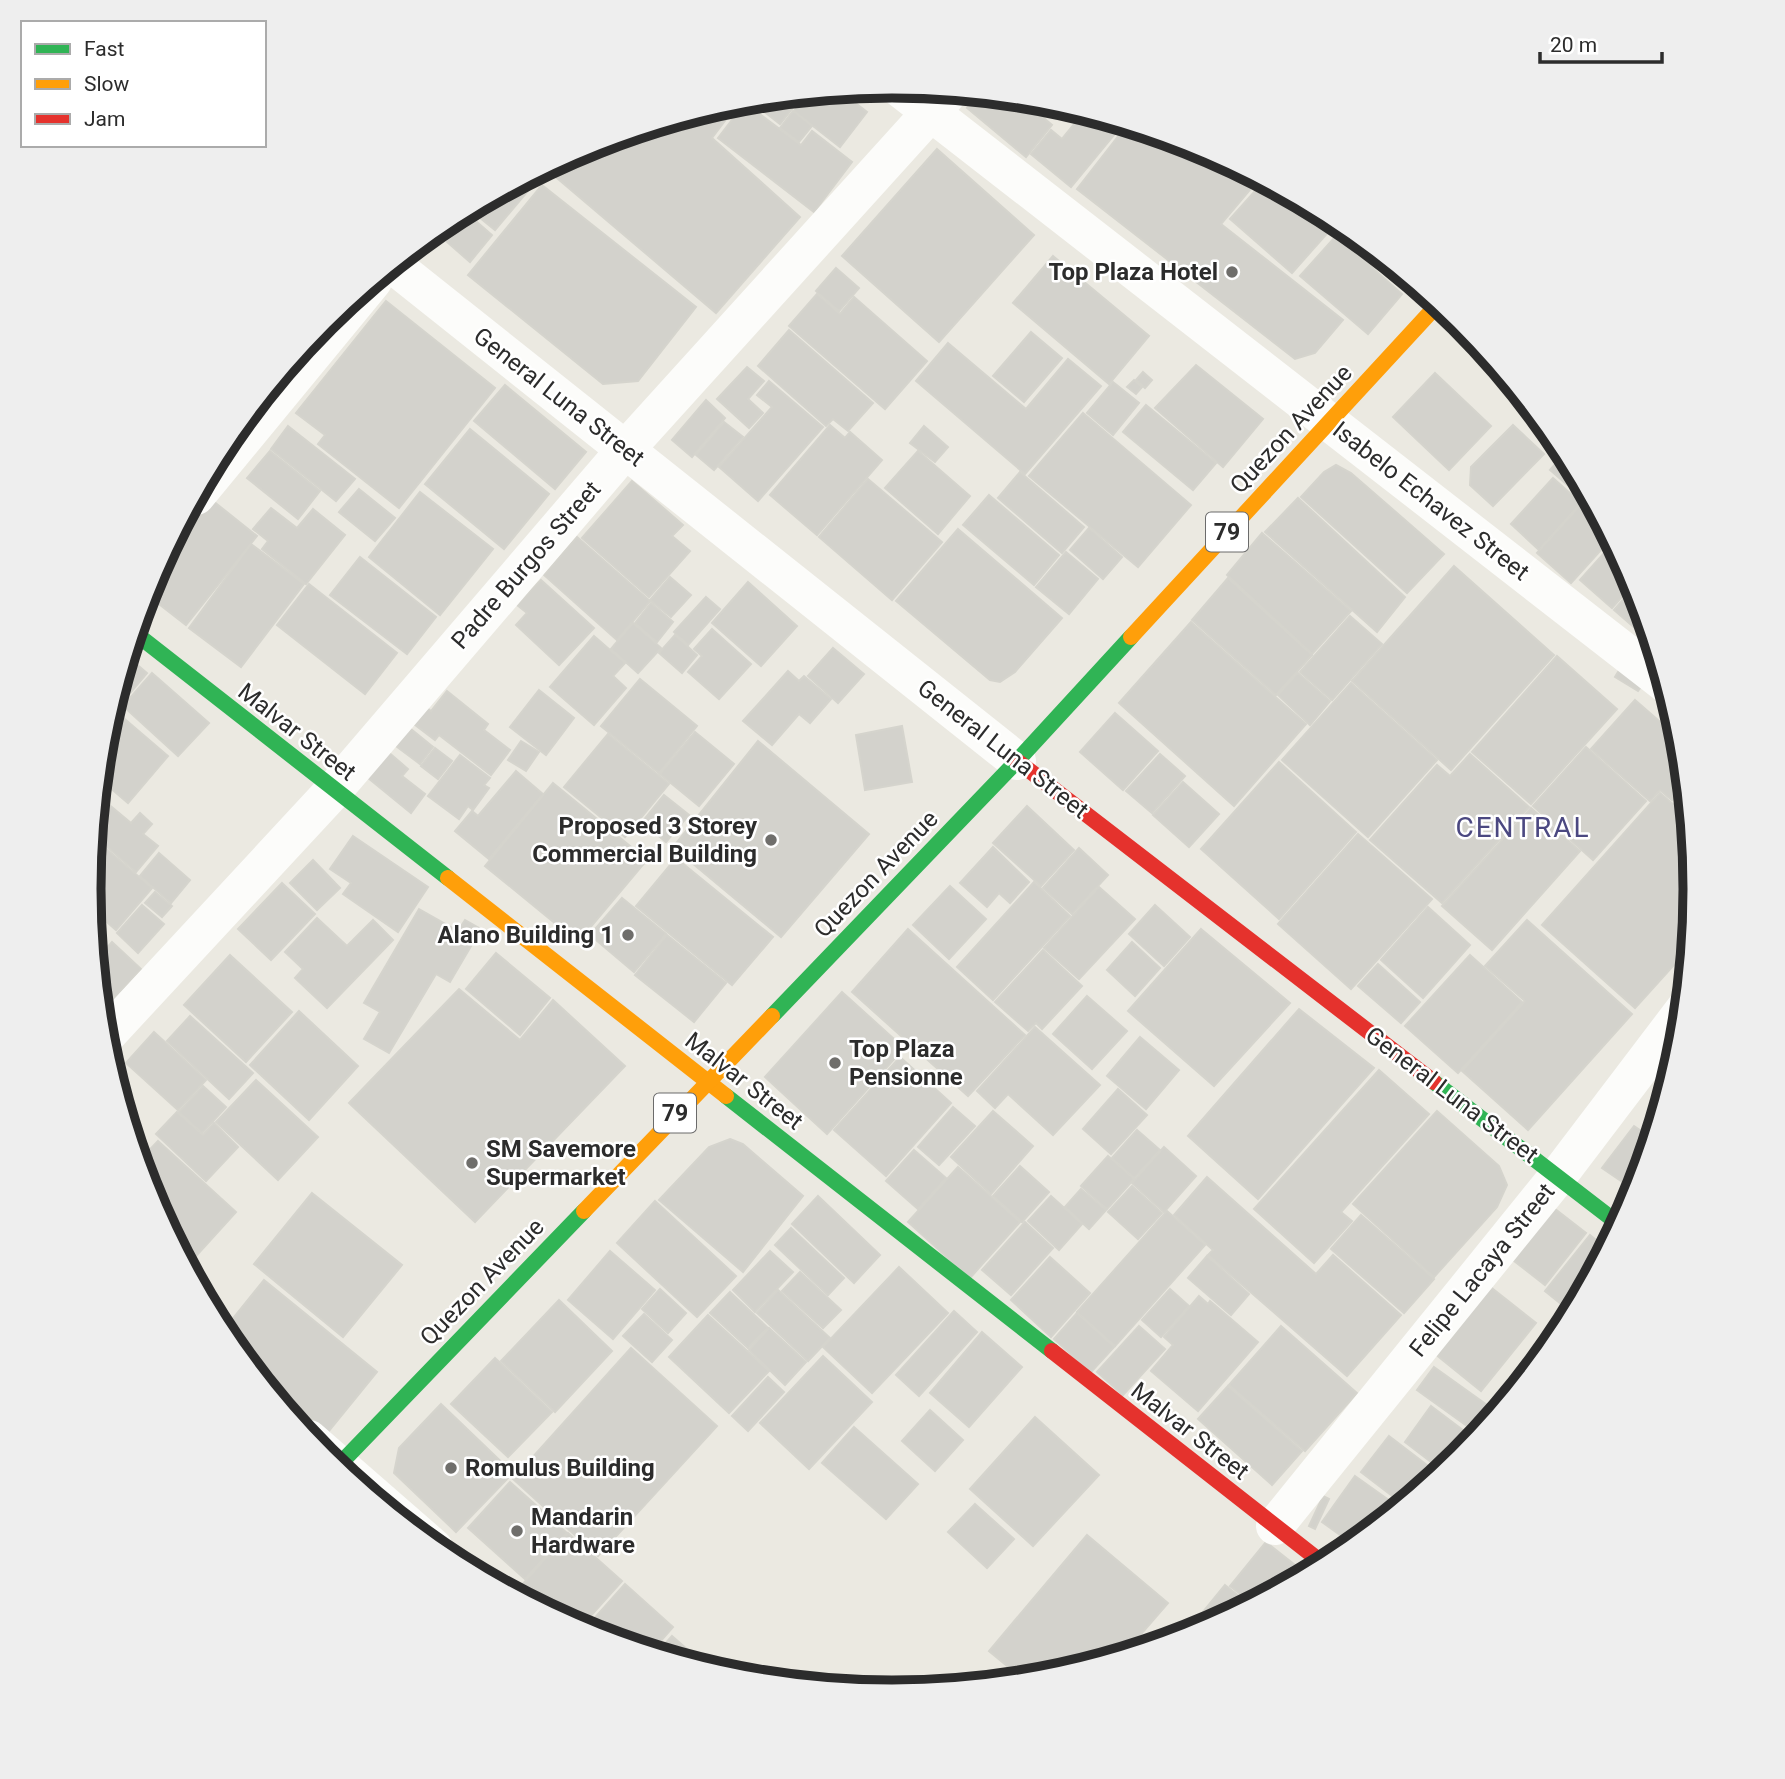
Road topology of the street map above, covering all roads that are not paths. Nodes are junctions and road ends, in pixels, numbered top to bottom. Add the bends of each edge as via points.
1 (940, 102) edge
2 (400, 271) edge
3 (1432, 311) edge
4 (330, 333) edge
5 (1328, 422) junction
6 (235, 448) edge
7 (625, 450) junction
8 (142, 638) edge
9 (1654, 675) edge
10 (1017, 761) junction
11 (334, 790) junction
12 (1672, 1026) edge
13 (114, 1029) edge
14 (707, 1080) junction
15 (1558, 1176) junction
16 (1612, 1219) edge
17 (344, 1459) edge
18 (1275, 1526) junction
19 (1316, 1558) edge

1 - 5 street, Isabelo Echavez Street
1 - 7 street, Padre Burgos Street
2 - 7 street, General Luna Street
3 - 5 street, Quezon Avenue / 79
4 - 6 street
5 - 9 street, Isabelo Echavez Street
5 - 10 street, Quezon Avenue / 79
7 - 10 street, General Luna Street
7 - 11 street, Padre Burgos Street
8 - 11 street, Malvar Street
10 - 14 street, Quezon Avenue / 79
10 - 15 street, General Luna Street
11 - 13 street, Padre Burgos Street
11 - 14 street, Malvar Street
12 - 15 street, Felipe Lacaya Street
14 - 17 street, Quezon Avenue / 79
14 - 18 street, Malvar Street
15 - 16 street, General Luna Street
15 - 18 street, Felipe Lacaya Street
18 - 19 street, Malvar Street

